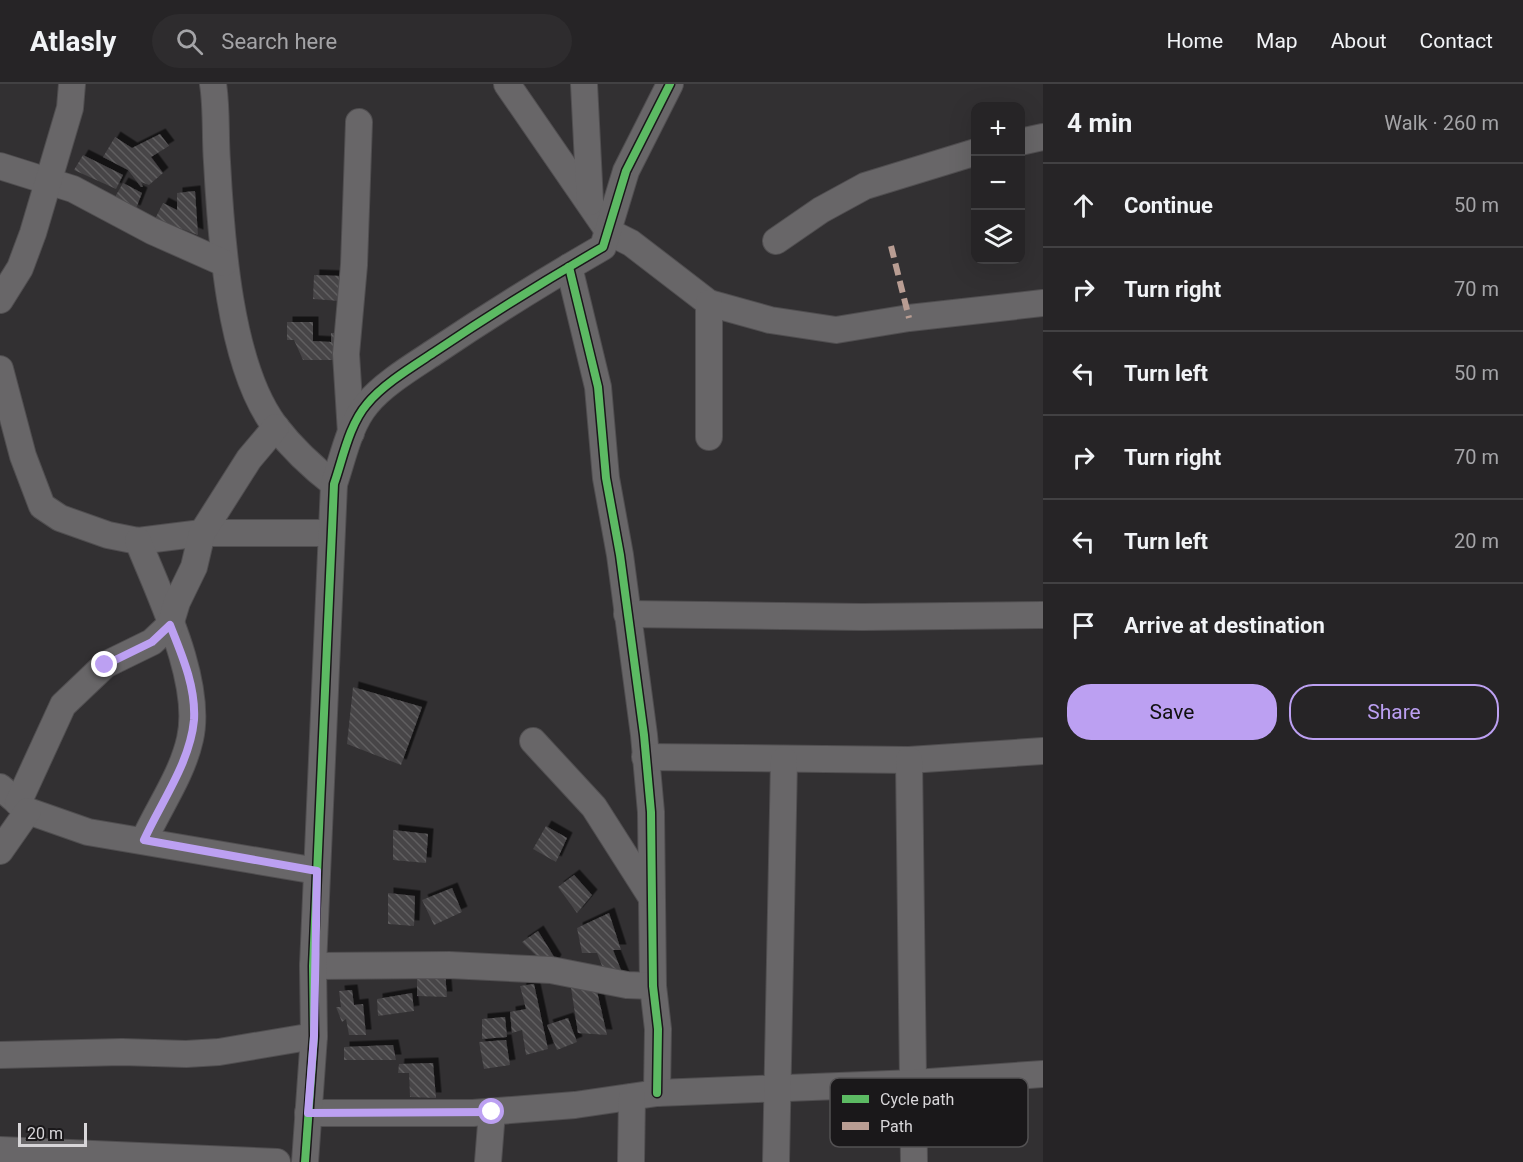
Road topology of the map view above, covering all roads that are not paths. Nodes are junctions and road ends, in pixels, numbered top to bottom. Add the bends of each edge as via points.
1 (72, 84) edge
2 (213, 84) edge
3 (507, 84) edge
4 (584, 84) edge
5 (670, 84) edge
6 (359, 122) dead end
7 (1043, 137) edge
8 (1025, 141) edge
9 (971, 153) edge
10 (0, 166) edge
11 (47, 182) junction
12 (591, 205) junction
13 (609, 232) junction
14 (776, 241) dead end
15 (224, 263) junction
16 (569, 267) junction
17 (0, 300) edge
18 (710, 303) junction
19 (1043, 303) edge
20 (0, 369) edge
21 (276, 427) junction
22 (351, 434) junction
23 (709, 437) dead end
24 (11, 458) edge
25 (334, 484) junction
26 (202, 533) junction
27 (331, 533) junction
28 (138, 541) junction
29 (627, 614) junction
30 (1043, 615) edge
31 (170, 625) junction
32 (534, 741) dead end
33 (1043, 751) edge
34 (645, 757) junction
35 (784, 760) junction
36 (909, 760) junction
37 (15, 800) edge
38 (144, 840) junction
39 (0, 851) edge
40 (317, 871) junction
41 (651, 895) junction
42 (313, 966) junction
43 (653, 986) junction
44 (314, 1036) junction
45 (0, 1055) edge
46 (1043, 1074) edge
47 (915, 1078) edge
48 (986, 1078) edge
49 (830, 1087) edge
50 (780, 1089) junction
51 (657, 1093) junction
52 (632, 1097) junction
53 (492, 1112) junction
54 (308, 1113) junction
55 (914, 1147) edge
56 (0, 1150) edge
57 (277, 1162) edge
58 (305, 1162) edge
59 (488, 1162) edge
60 (632, 1162) edge
61 (776, 1162) edge
62 (914, 1162) edge

1 - 11 street via 70,108
2 - 15 street
3 - 12 street
4 - 12 street
5 - 13 street via 626,171
6 - 22 street via 354,265 346,354
7 - 8 street
9 - 14 street via 865,186
10 - 11 street
11 - 15 street via 73,189
11 - 17 street via 27,251
12 - 13 street
13 - 16 street via 603,247
13 - 18 street via 631,243
15 - 21 street via 249,374
16 - 22 street via 532,287 409,369 367,404
16 - 29 street via 598,387 606,478
18 - 19 street via 770,320 836,330
18 - 23 street
20 - 24 street
21 - 25 street via 311,466
21 - 26 street via 249,459
22 - 25 street
24 - 28 street via 42,506 60,518
25 - 27 street
26 - 27 street
26 - 28 street
26 - 31 street via 194,567
27 - 40 street
28 - 31 street
29 - 30 street
29 - 34 street
31 - 37 street via 152,642 105,665 63,705
31 - 38 street via 186,666 194,719 182,765
32 - 41 street via 594,807
33 - 36 street
34 - 35 street
34 - 41 street via 651,812
35 - 36 street
35 - 50 street
36 - 47 street
37 - 38 street via 88,832
37 - 39 street
38 - 40 street
40 - 42 street
41 - 43 street
42 - 43 street via 449,965 551,970
42 - 44 street
43 - 51 street via 658,1029
44 - 45 street via 186,1054
44 - 54 street
46 - 48 street
49 - 50 street
50 - 51 street
50 - 61 street
51 - 52 street
52 - 53 street
52 - 60 street
53 - 54 street
53 - 59 street
54 - 58 street
55 - 62 street
56 - 57 street

